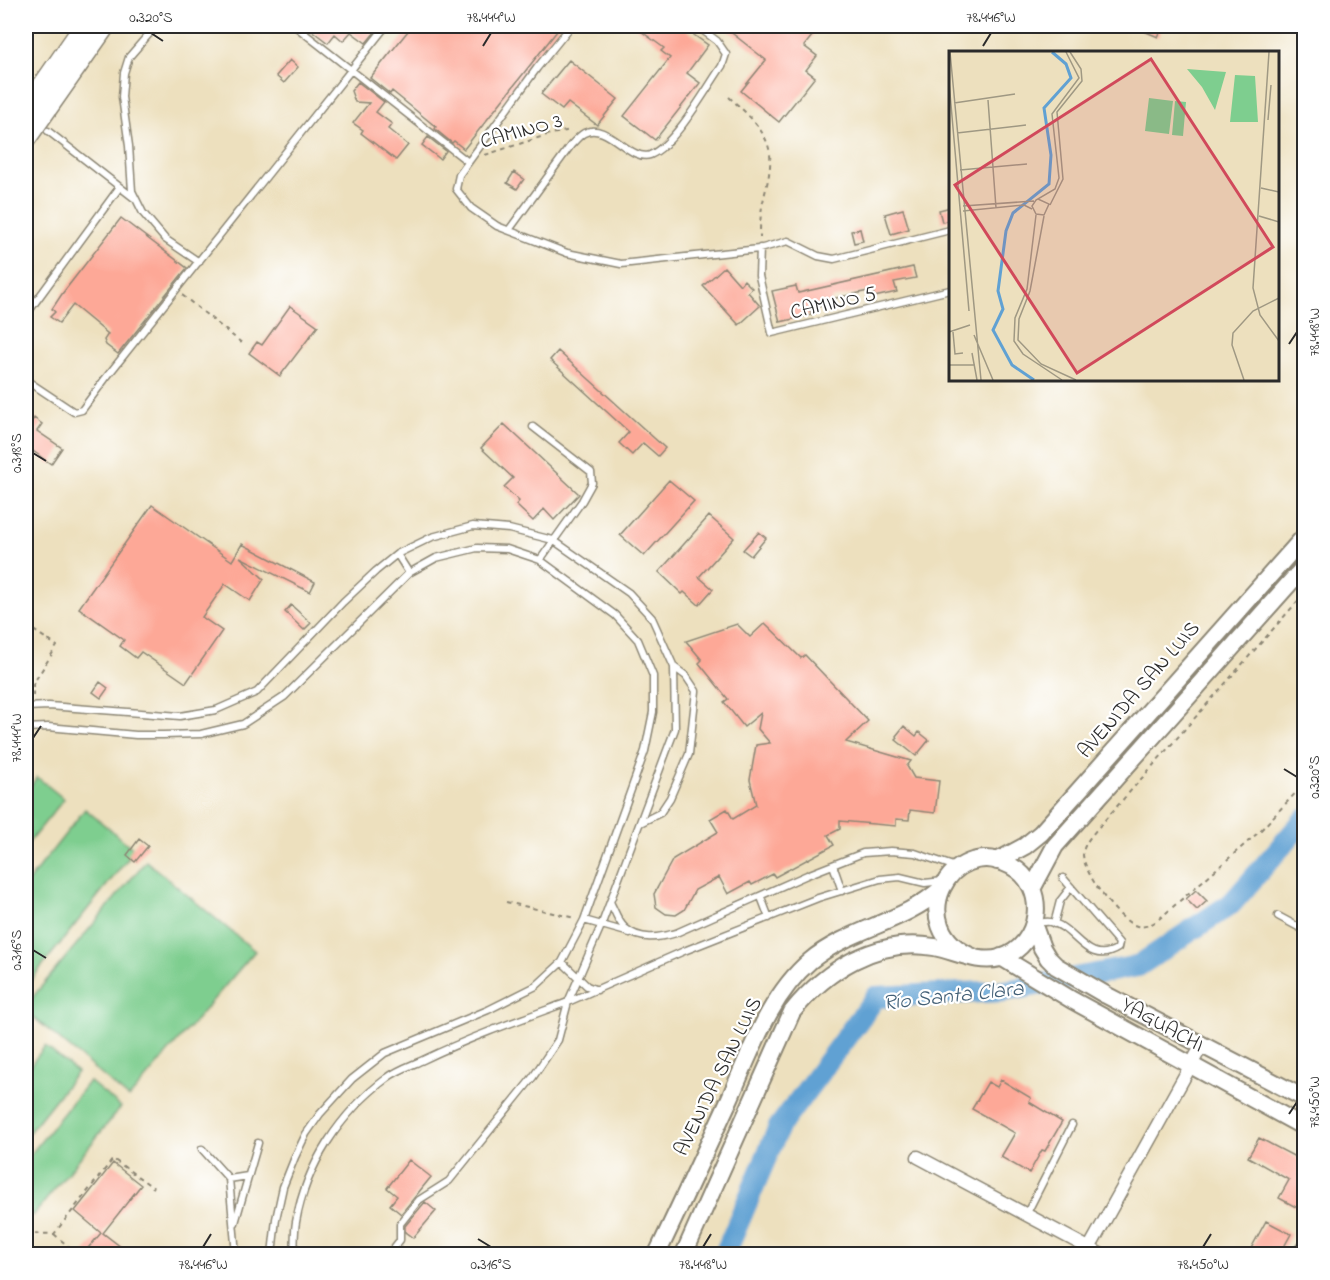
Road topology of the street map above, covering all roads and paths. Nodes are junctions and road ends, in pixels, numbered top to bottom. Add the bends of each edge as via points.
1 (85, 26) edge
2 (104, 26) edge
3 (156, 26) edge
4 (295, 26) edge
5 (386, 26) edge
6 (571, 26) edge
7 (697, 26) edge
8 (352, 70) junction
9 (729, 97) dead end
10 (26, 112) edge
11 (48, 131) dead end
12 (583, 134) junction
13 (26, 137) edge
14 (467, 161) junction
15 (119, 188) junction
16 (136, 200) junction
17 (509, 230) junction
18 (949, 230) edge
19 (759, 249) junction
20 (198, 262) junction
21 (177, 291) junction
22 (949, 291) edge
23 (26, 315) edge
24 (243, 344) dead end
25 (26, 380) edge
26 (533, 427) dead end
27 (1305, 537) edge
28 (553, 540) junction
29 (398, 554) junction
30 (540, 560) junction
31 (1305, 567) edge
32 (409, 573) junction
33 (1305, 594) edge
34 (26, 625) edge
35 (674, 666) junction
36 (29, 707) edge
37 (26, 728) edge
38 (1305, 784) edge
39 (640, 823) junction
40 (997, 861) junction
41 (833, 865) junction
42 (958, 868) junction
43 (1063, 878) dead end
44 (943, 884) junction
45 (1071, 887) junction
46 (1032, 889) junction
47 (842, 891) junction
48 (761, 897) junction
49 (506, 902) dead end
50 (610, 902) junction
51 (1278, 916) dead end
52 (769, 918) junction
53 (584, 920) junction
54 (1035, 924) junction
55 (1054, 924) junction
56 (601, 926) junction
57 (1305, 930) edge
58 (643, 937) junction
59 (973, 957) junction
60 (1001, 957) junction
61 (562, 962) junction
62 (579, 978) junction
63 (597, 990) junction
64 (568, 1002) junction
65 (1202, 1045) junction
66 (1191, 1065) junction
67 (1305, 1098) edge
68 (1072, 1125) dead end
69 (1305, 1127) edge
70 (258, 1143) dead end
71 (202, 1149) dead end
72 (918, 1157) dead end
73 (248, 1176) junction
74 (230, 1179) junction
75 (154, 1188) dead end
76 (1026, 1215) junction
77 (233, 1229) junction
78 (26, 1233) edge
79 (54, 1234) junction
80 (1305, 1250) edge
81 (1092, 1253) edge
82 (77, 1254) edge
83 (236, 1254) edge
84 (272, 1254) edge
85 (294, 1254) edge
86 (389, 1254) edge
87 (657, 1254) edge
88 (684, 1254) edge
89 (1302, 1254) edge

1 - 10 highway
2 - 13 highway
3 - 16 lane via 129,57 124,72 122,97
4 - 8 lane
5 - 8 lane
6 - 14 lane
7 - 12 lane via 717,41 726,54 722,66 668,144 649,156 635,154 602,133 592,130
8 - 14 lane
8 - 20 lane
9 - 19 path via 757,126 770,153
11 - 15 lane
12 - 14 path, CAMINO 3 via 571,130 547,135
12 - 17 lane
14 - 17 lane via 456,189 471,208
15 - 16 lane
15 - 23 lane
16 - 20 lane via 165,239
17 - 19 lane via 567,253 621,264
18 - 19 lane, CAMINO 5 via 834,259 788,241
19 - 22 lane, CAMINO 5 via 759,276 772,333
20 - 21 lane
21 - 24 path
21 - 25 lane via 82,410 74,412
26 - 28 lane via 591,472 592,483 582,501
27 - 40 street, AVENIDA SAN LUIS via 1041,833
28 - 29 lane via 508,529 473,526 432,537
28 - 30 lane
28 - 35 lane via 629,593 652,618
29 - 32 lane
29 - 36 lane via 343,602 257,693 216,710 180,716
30 - 32 lane via 507,549 477,548 436,558
30 - 53 lane via 615,615 638,640 652,676 653,712 645,751
31 - 46 street, AVENIDA SAN LUIS via 1055,846
32 - 37 lane via 284,697 243,724 201,734 163,735
33 - 38 path via 1097,828 1085,847 1085,868 1097,888 1128,921 1137,926 1151,924 1259,832
34 - 36 path via 57,646 33,684
35 - 39 lane via 675,729
35 - 39 lane via 696,691 689,754 665,806
39 - 50 lane
40 - 42 street via 971,862
40 - 46 street via 1012,866
41 - 42 lane via 863,853 891,851 915,853
41 - 47 lane
41 - 48 lane
42 - 44 street
43 - 45 lane
44 - 47 lane via 893,877
44 - 59 street via 936,913 944,936
44 - 87 street, AVENIDA SAN LUIS via 913,908 830,948 795,977 767,1016
45 - 55 lane via 1060,901
45 - 55 lane via 1119,943 1118,948 1094,952
46 - 54 street via 1037,905
47 - 52 lane
48 - 52 lane
48 - 58 lane via 676,933
49 - 53 path
50 - 56 lane
50 - 58 lane via 624,927
51 - 57 lane
52 - 63 lane
53 - 56 lane
53 - 61 lane
54 - 55 lane
54 - 60 street via 1027,940
54 - 65 street, YAGUACHI via 1048,958 1064,971
56 - 58 lane
56 - 62 lane
59 - 60 street
59 - 88 street, AVENIDA SAN LUIS via 933,947 898,946 866,954 844,965 807,994 792,1012
60 - 66 street, YAGUACHI
61 - 62 lane
61 - 84 lane via 536,986 385,1053 352,1079 320,1114 295,1157 283,1187
62 - 63 lane
62 - 64 lane
63 - 64 lane
64 - 85 lane via 466,1039 388,1077 352,1110 313,1168 296,1223
64 - 86 lane via 558,1040 533,1077 449,1181 419,1200 400,1224 400,1240
65 - 66 street
65 - 67 street, YAGUACHI
66 - 69 street, YAGUACHI
66 - 81 street
68 - 76 lane
70 - 73 lane
71 - 74 lane
72 - 76 street
73 - 74 lane
73 - 77 lane
74 - 77 lane
75 - 79 path via 113,1160
76 - 81 street
77 - 83 lane
78 - 79 path
79 - 82 path
80 - 89 street

